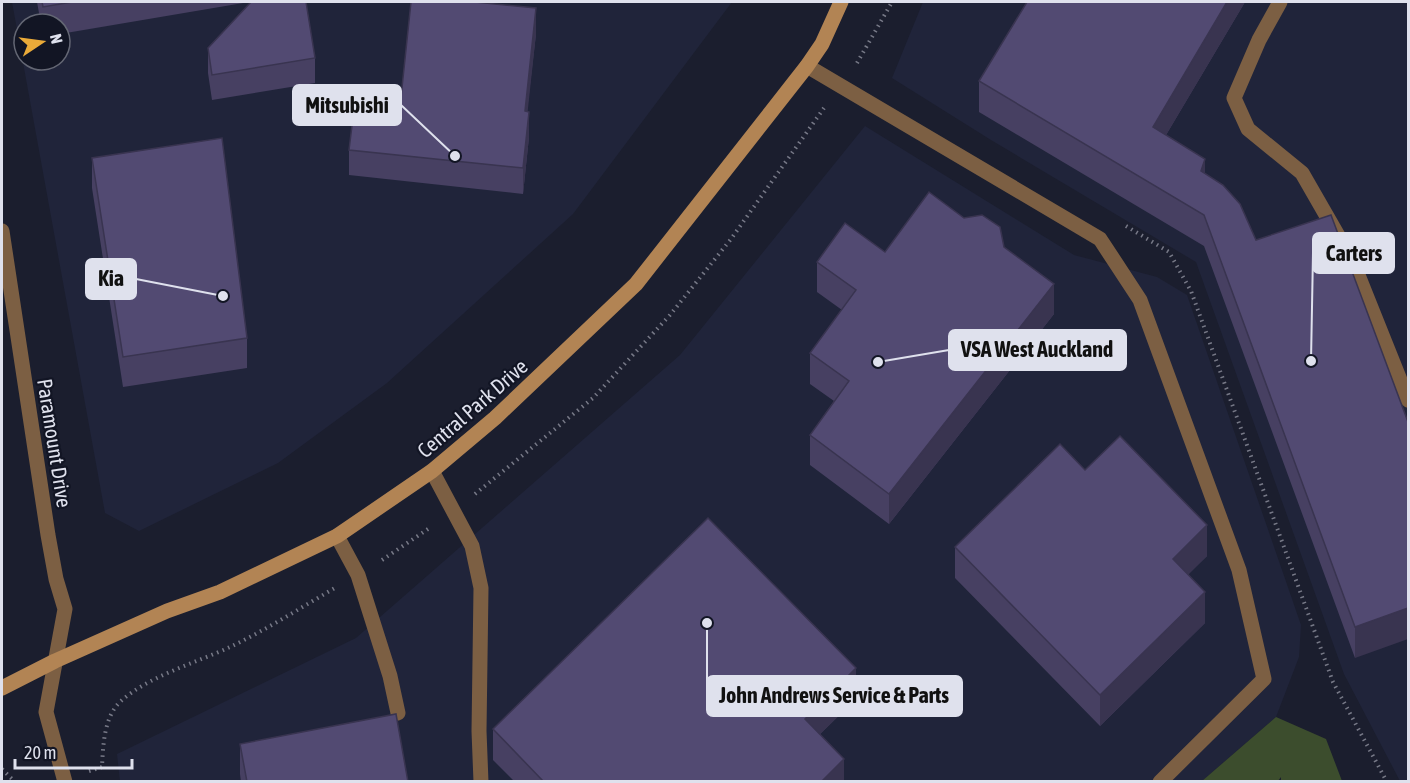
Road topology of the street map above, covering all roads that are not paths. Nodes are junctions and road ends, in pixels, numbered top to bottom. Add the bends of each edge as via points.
1 (839, 2) edge
2 (1280, 2) edge
3 (807, 66) junction
4 (2, 231) edge
5 (1408, 400) edge
6 (432, 471) junction
7 (337, 536) junction
8 (55, 661) junction
9 (2, 688) edge
10 (398, 713) edge
11 (65, 782) edge
12 (481, 782) edge
13 (1160, 782) edge

1 - 3 main road, Central Park Drive via 822,44
2 - 5 street via 1258,40 1234,98 1248,129 1302,173 1352,260
3 - 6 main road, Central Park Drive via 636,285 495,418
3 - 13 street via 1100,239 1140,300 1239,570 1264,679
4 - 8 street, Paramount Drive via 48,535 65,609
6 - 7 main road, Central Park Drive
6 - 12 street via 472,546 481,588
7 - 8 main road, Central Park Drive via 220,592 166,611
7 - 10 street via 358,575
8 - 9 main road, Central Park Drive
8 - 11 street, Paramount Drive via 46,712

